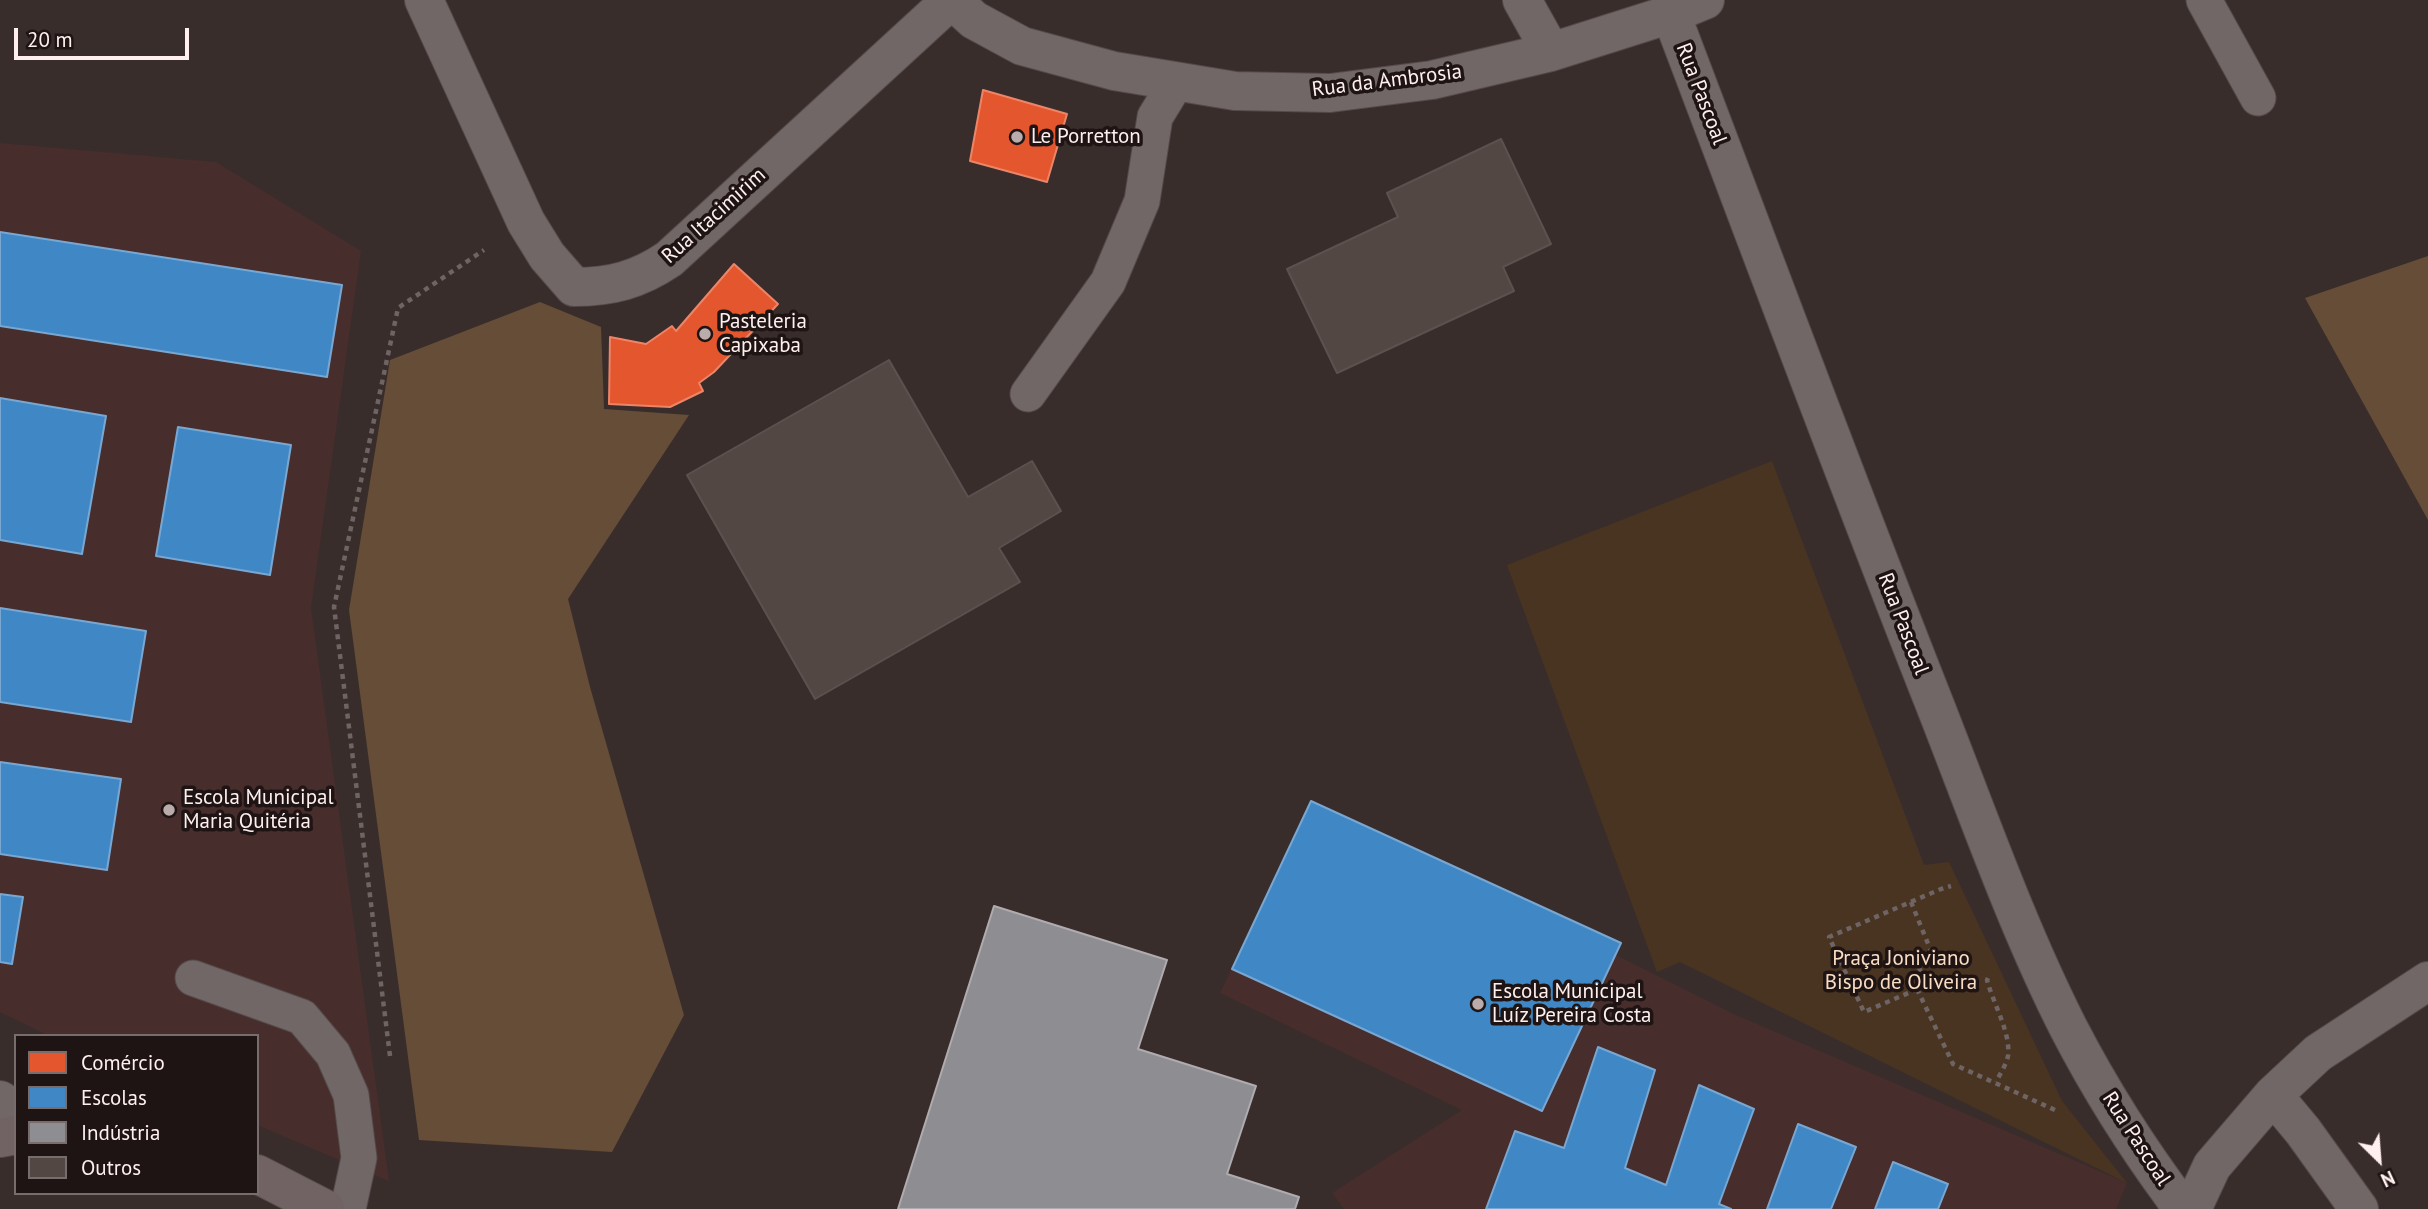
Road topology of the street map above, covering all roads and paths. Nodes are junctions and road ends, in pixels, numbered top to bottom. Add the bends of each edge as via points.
1 (424, 0) edge
2 (951, 0) edge
3 (1522, 0) edge
4 (2203, 0) edge
5 (1688, 7) edge
6 (1551, 52) junction
7 (1177, 81) junction
8 (2258, 97) dead end
9 (495, 243) dead end
10 (1028, 394) dead end
11 (1941, 889) dead end
12 (1911, 902) junction
13 (1992, 972) dead end
14 (193, 978) dead end
15 (2428, 981) edge
16 (1917, 989) junction
17 (391, 1059) dead end
18 (1996, 1082) junction
19 (2273, 1094) junction
20 (2059, 1111) dead end
21 (259, 1175) edge
22 (326, 1209) edge
23 (348, 1209) edge
24 (2183, 1209) edge
25 (2192, 1209) edge
26 (2359, 1209) edge

1 - 2 street, Rua Itacimirim via 526,222 574,287 600,287 650,272 669,258
2 - 7 street, Rua da Ambrosia via 974,20 1022,46 1114,71
3 - 6 street
4 - 8 lane
5 - 6 street, Rua da Ambrosia
5 - 24 street, Rua Pascoal via 1890,591 2029,944 2097,1079 2149,1164
6 - 7 street, Rua da Ambrosia via 1432,80 1330,93 1235,90
7 - 10 lane via 1155,117 1142,201 1108,282
9 - 17 path via 398,308 334,607
11 - 12 path
12 - 16 path via 1931,951 1915,959 1927,985
12 - 16 path via 1829,937 1864,1012
13 - 18 path via 1987,980 2006,1034 2008,1057
14 - 23 lane via 302,1017 333,1054 351,1095 359,1158
15 - 19 street via 2318,1053
16 - 18 path via 1953,1064
18 - 20 path
19 - 25 street via 2211,1166
19 - 26 street
21 - 22 main road

